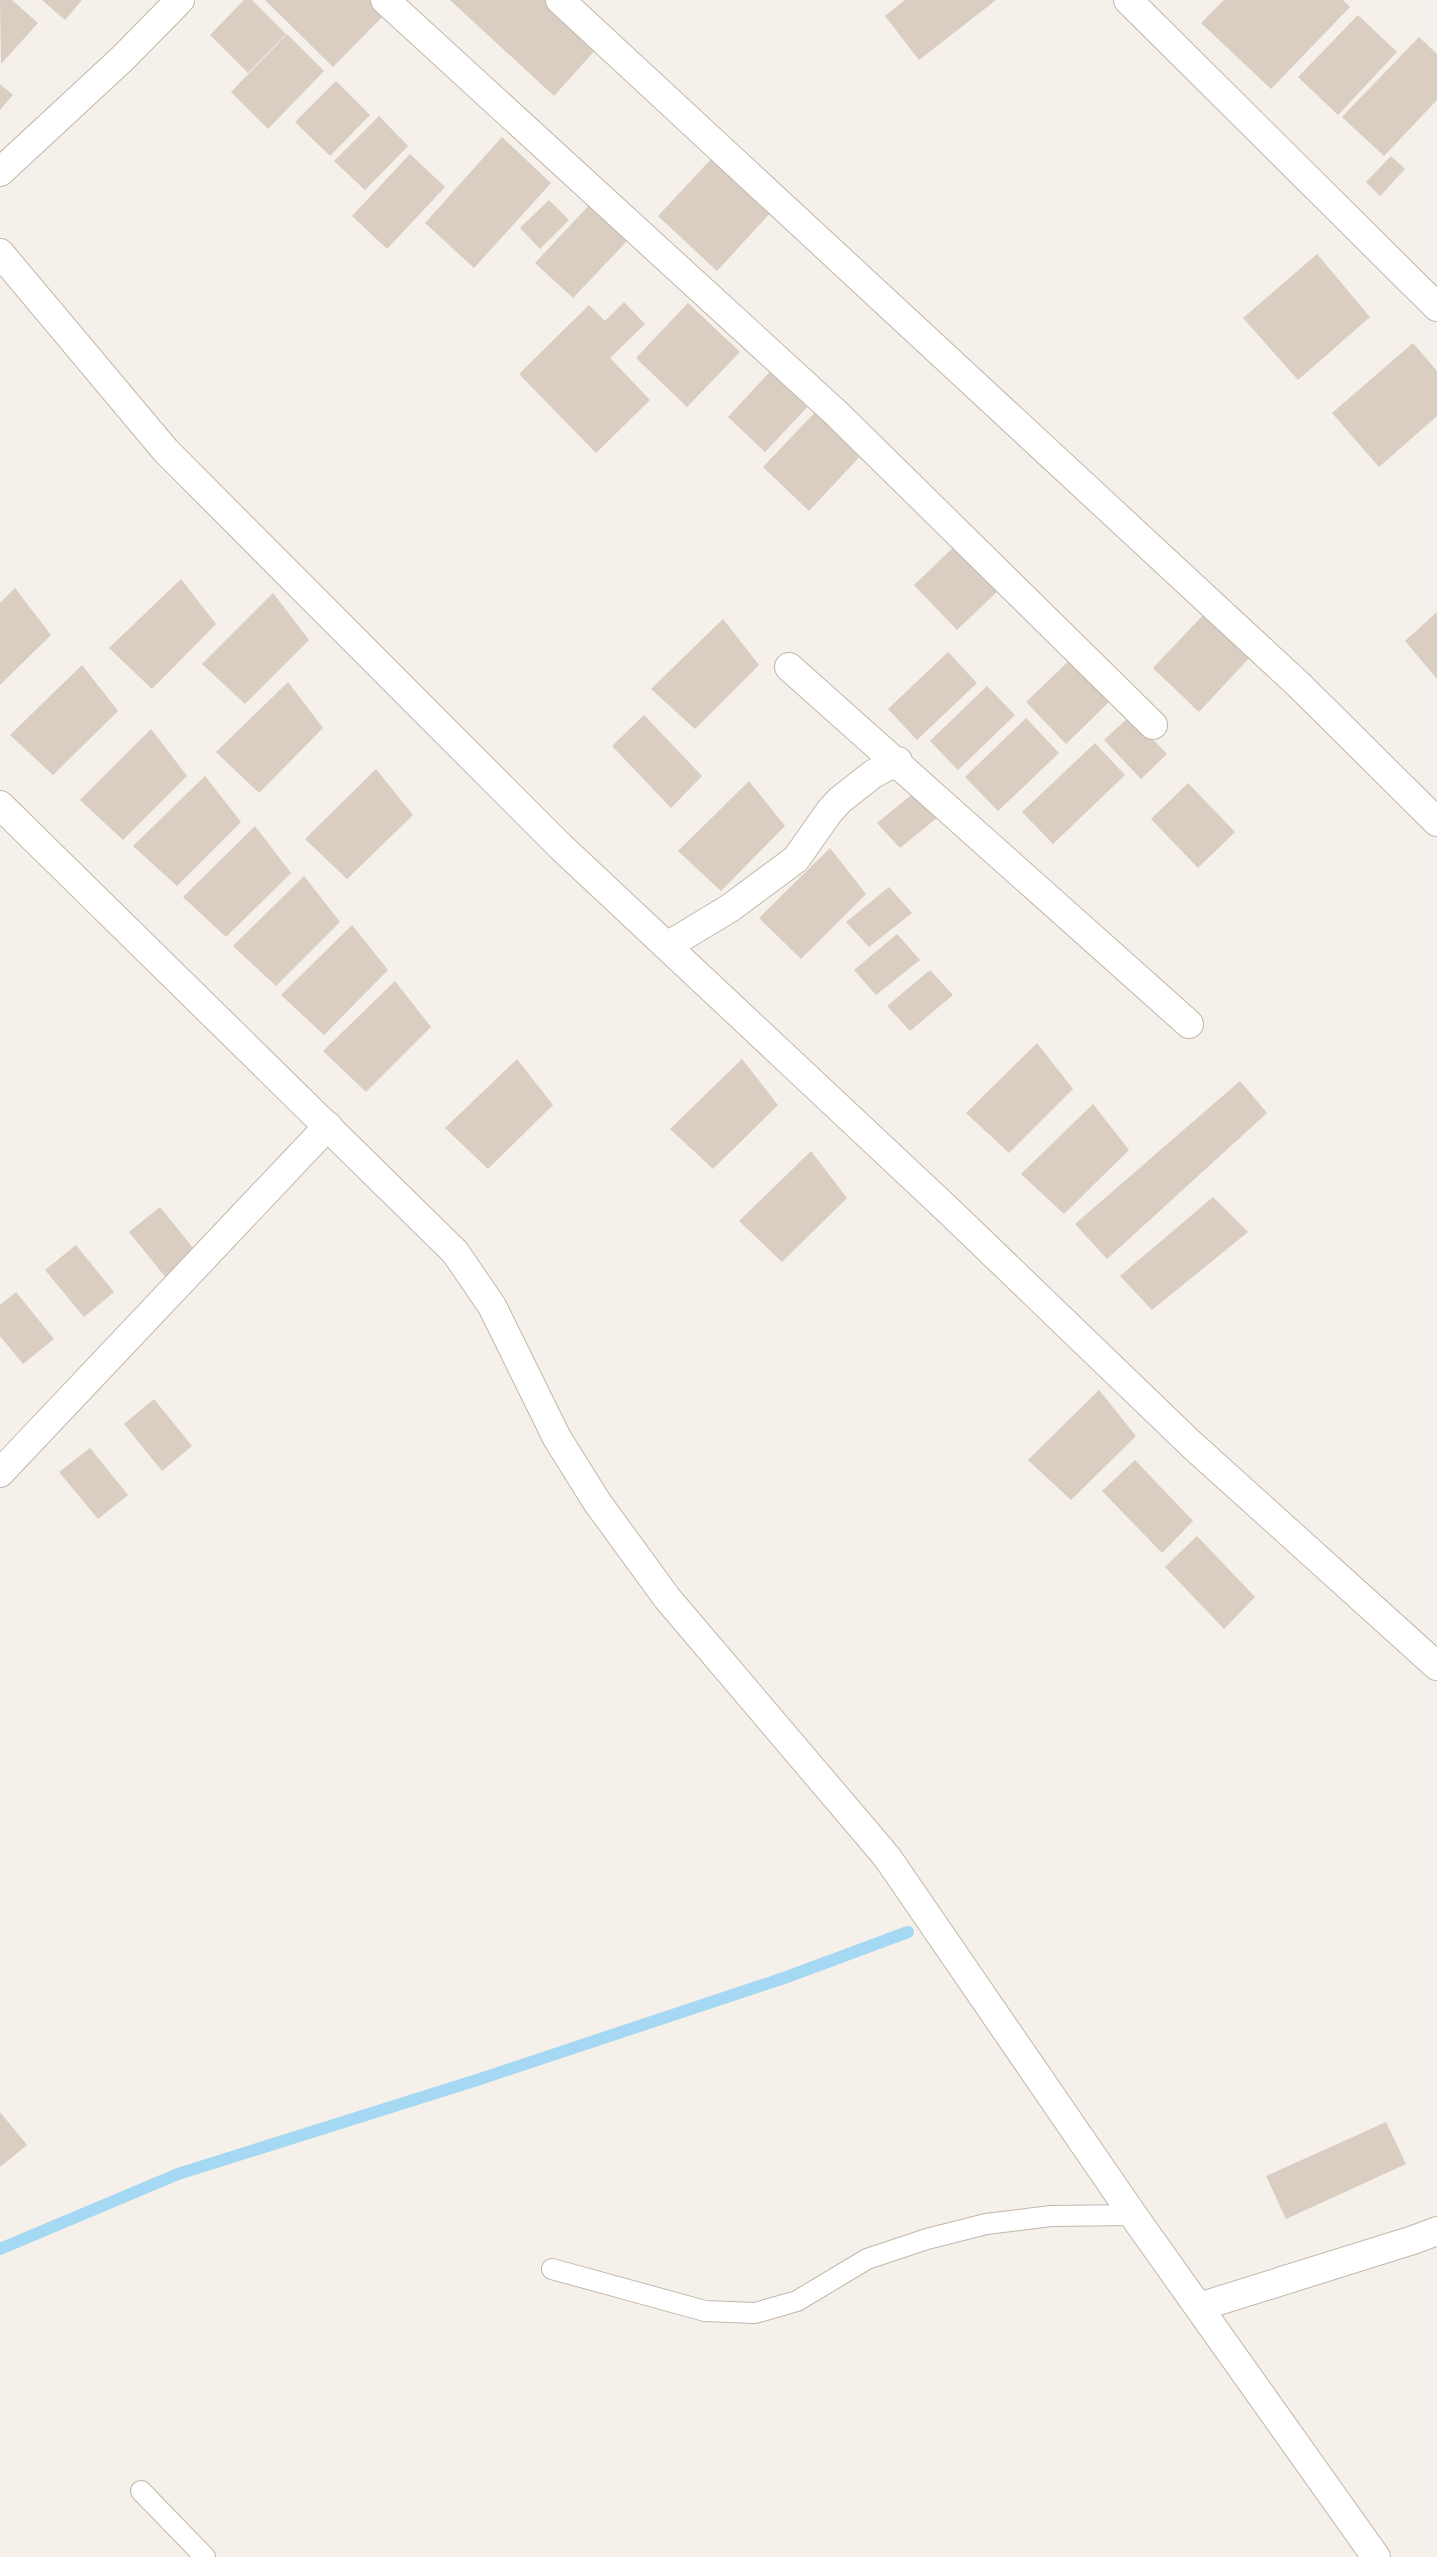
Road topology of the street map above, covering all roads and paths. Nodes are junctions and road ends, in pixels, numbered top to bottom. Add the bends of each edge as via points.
1 (180, 0) edge
2 (385, 0) edge
3 (560, 0) edge
4 (1128, 0) edge
5 (0, 172) edge
6 (4, 265) edge
7 (1437, 307) edge
8 (789, 666) dead end
9 (1153, 725) dead end
10 (898, 761) junction
11 (0, 805) edge
12 (1437, 822) edge
13 (667, 946) junction
14 (1189, 1024) dead end
15 (328, 1126) junction
16 (0, 1473) edge
17 (1437, 1666) edge
18 (1133, 2215) junction
19 (1437, 2231) edge
20 (552, 2269) dead end
21 (1199, 2307) junction
22 (141, 2490) dead end
23 (205, 2557) edge
24 (1376, 2557) edge

1 - 5 street via 123,58
2 - 9 street via 836,413
3 - 12 street via 1299,685
4 - 7 street
6 - 13 street via 166,452 560,846
8 - 10 street
10 - 13 street via 873,774 840,800 796,859 730,908
10 - 14 street
11 - 15 street
13 - 17 street via 1192,1445
15 - 16 street
15 - 18 street via 455,1252 492,1306 558,1438 597,1502 667,1598 887,1857
18 - 20 lane via 1051,2216 986,2224 927,2239 867,2259 797,2301 755,2313 705,2311
18 - 21 street
19 - 21 street
21 - 24 street
22 - 23 lane

